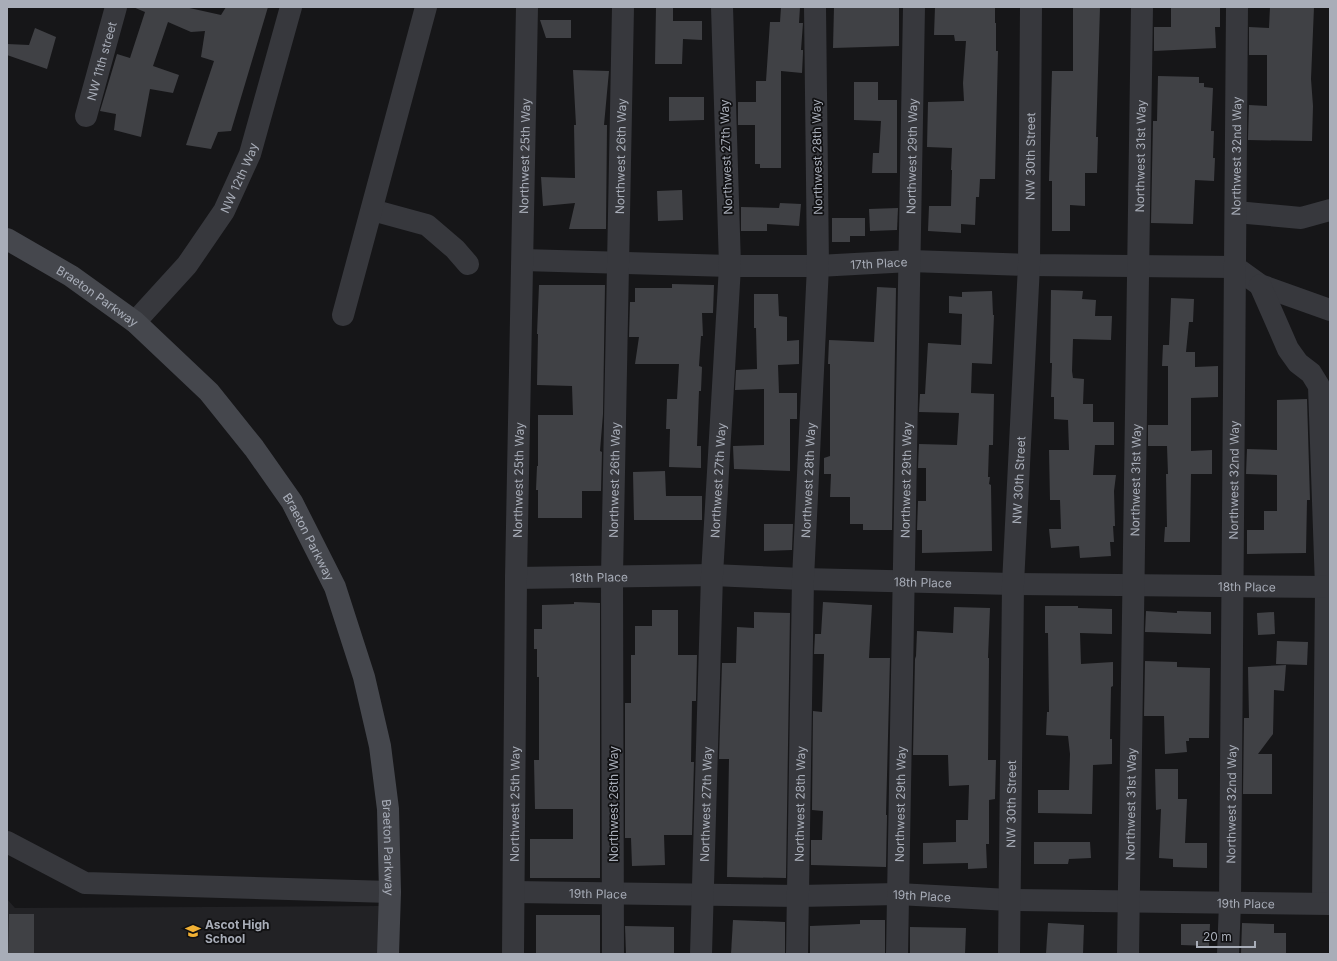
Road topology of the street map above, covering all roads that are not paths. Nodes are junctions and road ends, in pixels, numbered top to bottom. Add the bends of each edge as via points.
1 (116, 7) edge
2 (291, 7) edge
3 (426, 7) edge
4 (527, 7) edge
5 (623, 7) edge
6 (722, 7) edge
7 (815, 7) edge
8 (914, 7) edge
9 (1031, 7) edge
10 (1142, 7) edge
11 (1237, 7) edge
12 (86, 116) dead end
13 (372, 210) junction
14 (1330, 210) edge
15 (1236, 212) junction
16 (7, 239) edge
17 (523, 260) junction
18 (910, 261) junction
19 (619, 263) junction
20 (468, 264) dead end
21 (1029, 265) junction
22 (1138, 265) junction
23 (730, 266) junction
24 (818, 266) junction
25 (1235, 267) junction
26 (1260, 285) junction
27 (1330, 310) edge
28 (344, 315) dead end
29 (135, 322) junction
30 (712, 575) junction
31 (612, 576) junction
32 (516, 578) junction
33 (803, 579) junction
34 (904, 581) junction
35 (1013, 584) junction
36 (1133, 584) junction
37 (1232, 585) junction
38 (1328, 587) edge
39 (7, 842) edge
40 (390, 892) junction
41 (514, 892) junction
42 (613, 893) junction
43 (704, 894) junction
44 (898, 894) junction
45 (798, 896) junction
46 (1009, 900) junction
47 (1129, 902) junction
48 (1230, 903) junction
49 (1327, 903) edge
50 (388, 954) edge
51 (513, 954) edge
52 (613, 954) edge
53 (701, 954) edge
54 (796, 954) edge
55 (897, 954) edge
56 (1009, 954) edge
57 (1128, 954) edge
58 (1228, 954) edge

1 - 12 street, NW 11th street
2 - 29 street, NW 12th Way via 250,154 224,211 187,265
3 - 13 street
4 - 17 street, Northwest 25th Way
5 - 19 street, Northwest 26th Way
6 - 23 street, Northwest 27th Way
7 - 24 street, Northwest 28th Way
8 - 18 street, Northwest 29th Way
9 - 21 street, NW 30th Street
10 - 22 street, Northwest 31st Way
11 - 15 street, Northwest 32nd Way
13 - 20 street via 427,224
13 - 28 street
14 - 15 street via 1301,218
15 - 25 street, Northwest 32nd Way
16 - 29 street, Braeton Parkway via 71,276
17 - 19 street, 17th Place
17 - 32 street, Northwest 25th Way
18 - 21 street, 17th Place
18 - 24 street, 17th Place
18 - 34 street, Northwest 29th Way
19 - 23 street, 17th Place
19 - 31 street, Northwest 26th Way
21 - 22 street, 17th Place
21 - 35 street, NW 30th Street
22 - 25 street, 17th Place
22 - 36 street, Northwest 31st Way
23 - 24 street, 17th Place
23 - 30 street, Northwest 27th Way
24 - 33 street, Northwest 28th Way
25 - 26 street
25 - 37 street, Northwest 32nd Way
26 - 27 street
26 - 38 street via 1288,350 1311,373 1319,386
29 - 40 street, Braeton Parkway via 209,392 254,448 292,502 335,587 364,677 380,746 388,809
30 - 31 street, 18th Place
30 - 33 street, 18th Place
30 - 43 street, Northwest 27th Way
31 - 32 street, 18th Place
31 - 42 street, Northwest 26th Way
32 - 41 street, Northwest 25th Way
33 - 34 street, 18th Place
33 - 45 street, Northwest 28th Way
34 - 35 street, 18th Place
34 - 44 street, Northwest 29th Way
35 - 36 street, 18th Place
35 - 46 street, NW 30th Street
36 - 37 street, 18th Place
36 - 47 street, Northwest 31st Way
37 - 38 street, 18th Place
37 - 48 street, Northwest 32nd Way
38 - 49 street
39 - 40 street via 85,883
40 - 50 street, Braeton Parkway
41 - 42 street, 19th Place
41 - 51 street, Northwest 25th Way
42 - 43 street, 19th Place
42 - 52 street, Northwest 26th Way
43 - 45 street, 19th Place
43 - 53 street, Northwest 27th Way
44 - 45 street, 19th Place
44 - 46 street, 19th Place
44 - 55 street, Northwest 29th Way
45 - 54 street, Northwest 28th Way
46 - 47 street, 19th Place
46 - 56 street, NW 30th Street
47 - 48 street, 19th Place
47 - 57 street, Northwest 31st Way
48 - 49 street, 19th Place
48 - 58 street, Northwest 32nd Way

